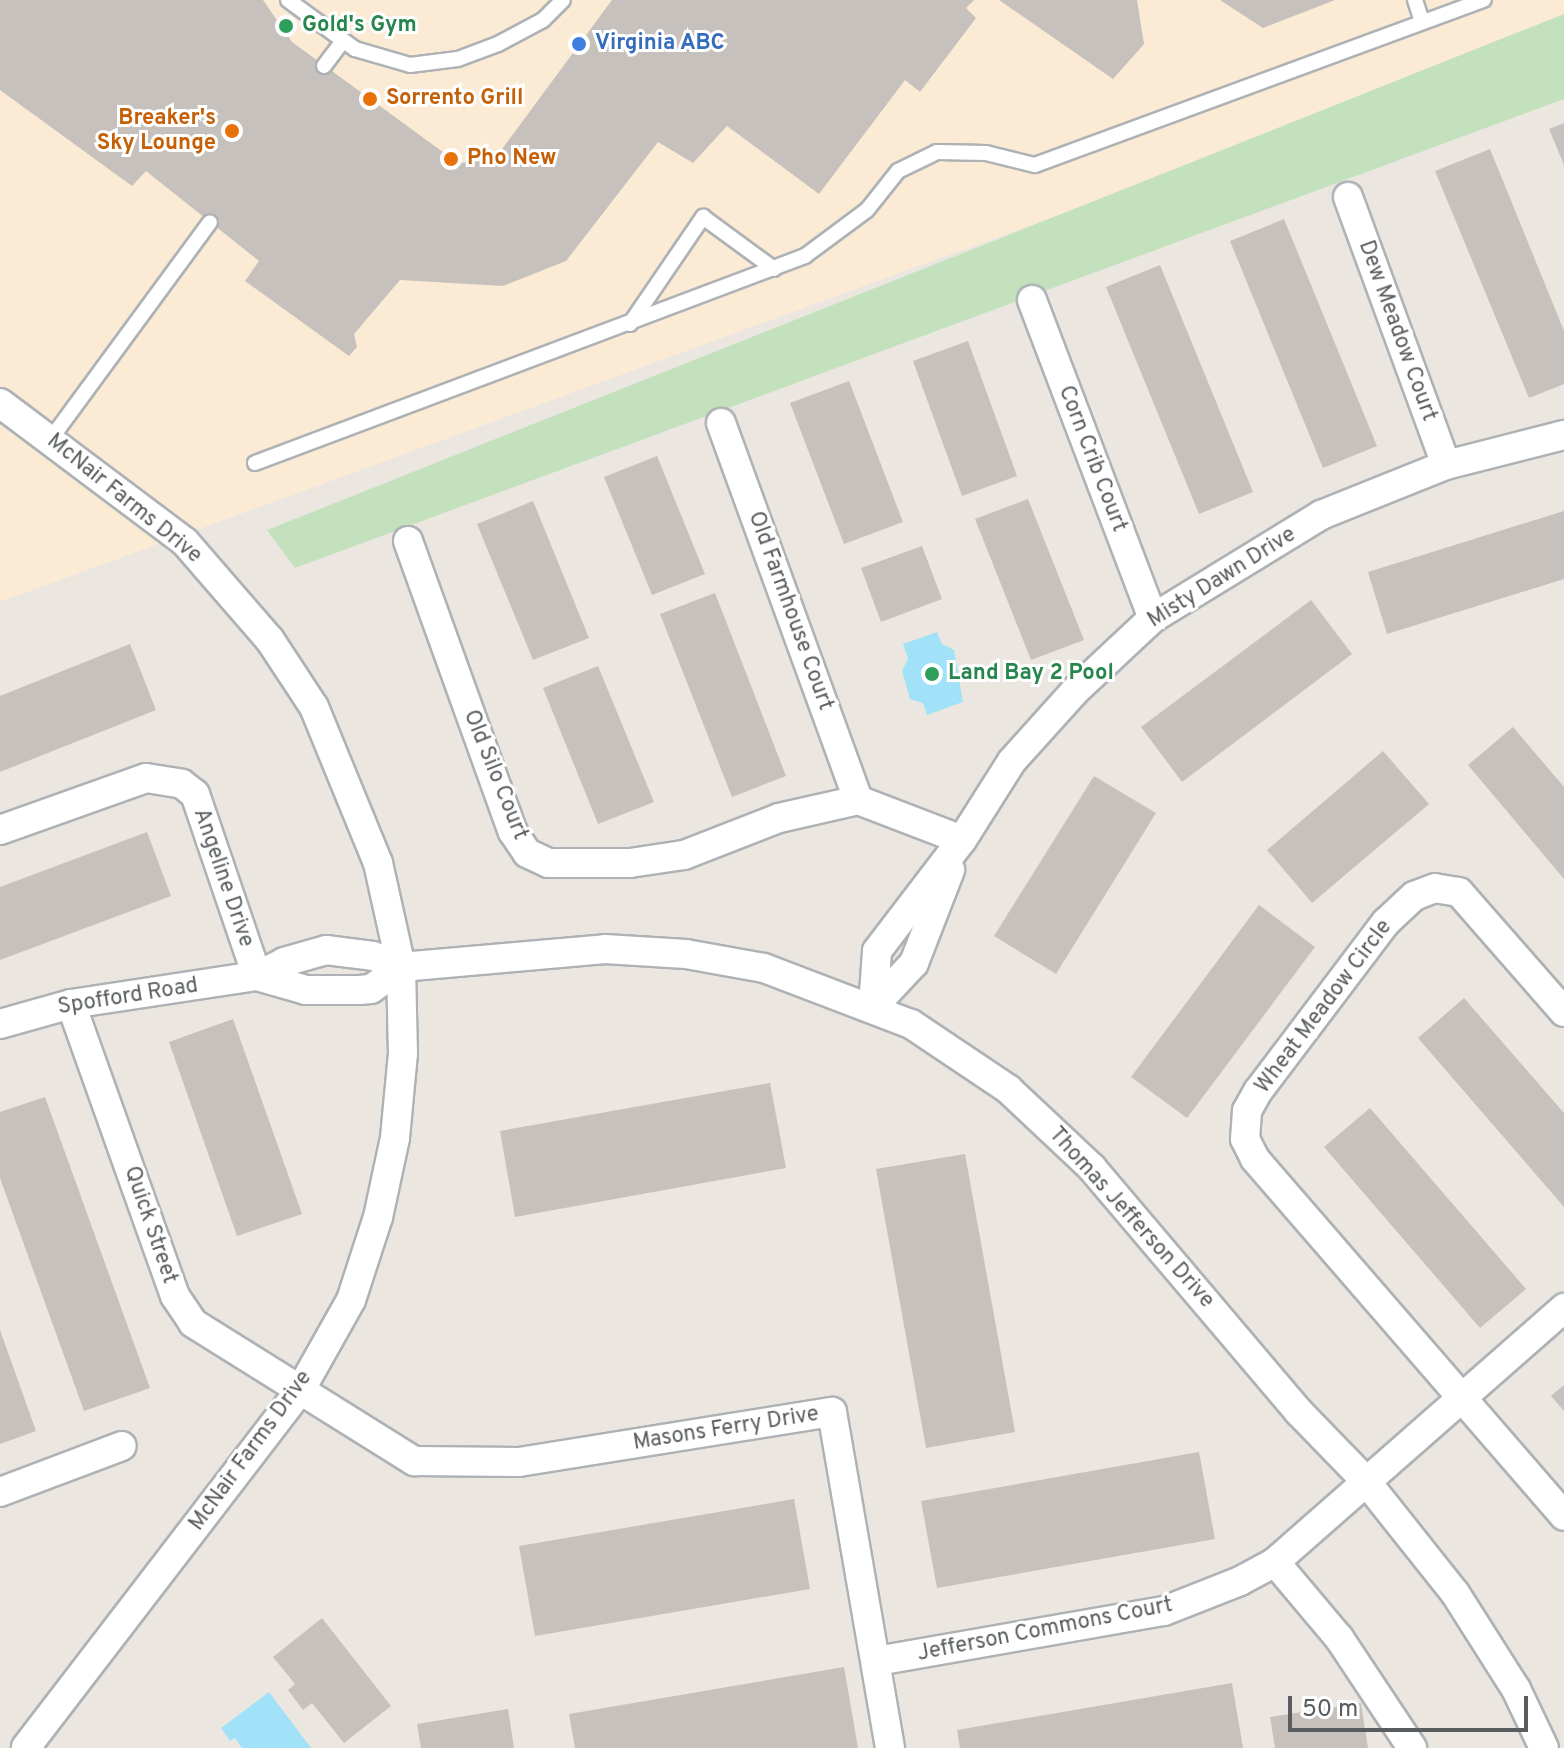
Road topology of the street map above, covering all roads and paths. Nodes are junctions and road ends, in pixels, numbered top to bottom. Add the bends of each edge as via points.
1 (288, 0) edge
2 (563, 0) edge
3 (1415, 0) edge
4 (1484, 0) edge
5 (1422, 22) junction
6 (343, 41) junction
7 (324, 66) dead end
8 (1348, 197) dead end
9 (210, 222) dead end
10 (774, 269) junction
11 (1032, 300) dead end
12 (630, 324) junction
13 (0, 403) edge
14 (721, 423) dead end
15 (1564, 435) edge
16 (50, 440) junction
17 (255, 463) dead end
18 (1446, 465) junction
19 (408, 541) dead end
20 (1153, 618) junction
21 (858, 800) junction
22 (0, 830) edge
23 (962, 840) junction
24 (401, 967) junction
25 (257, 976) junction
26 (71, 1004) junction
27 (873, 1007) junction
28 (1564, 1012) edge
29 (0, 1024) edge
30 (1564, 1308) edge
31 (301, 1389) junction
32 (1460, 1397) junction
33 (122, 1446) dead end
34 (1365, 1480) junction
35 (0, 1492) edge
36 (1564, 1516) edge
37 (1275, 1562) junction
38 (877, 1661) junction
39 (26, 1748) edge
40 (890, 1748) edge
41 (1412, 1748) edge
42 (1544, 1748) edge

1 - 6 lane
2 - 6 lane via 543,20 512,38 440,63 383,61
3 - 5 lane
4 - 5 lane
5 - 10 lane via 1035,165 986,153 937,152 898,171 867,210 835,238
6 - 7 lane
8 - 18 street, Dew Meadow Court
9 - 16 lane
10 - 12 lane
10 - 12 lane via 703,217
11 - 20 street, Corn Crib Court
12 - 17 lane
13 - 16 street, McNair Farms Drive
14 - 21 street, Old Farmhouse Court
15 - 18 street, Misty Dawn Drive
16 - 24 street, McNair Farms Drive via 185,542 270,640 314,707 347,779 378,863
18 - 20 street, Misty Dawn Drive via 1321,515
19 - 21 street, Old Silo Court via 513,832 527,853 548,863 630,863 684,855 779,818
20 - 23 street, Misty Dawn Drive via 1075,691 1012,761
21 - 23 street
22 - 25 street, Angeline Drive via 146,778 182,784 195,794
23 - 27 street, Misty Dawn Drive via 877,951
24 - 25 street, Spofford Road via 373,956 326,950
24 - 25 street, Spofford Road via 371,989 359,990 306,990
24 - 27 street, Thomas Jefferson Drive via 565,950 672,953 777,971
24 - 31 street, McNair Farms Drive via 395,1138 378,1217 351,1300
25 - 26 street, Spofford Road
26 - 29 street, Spofford Road
26 - 31 street, Quick Street via 175,1296 193,1323 217,1342
27 - 34 street, Thomas Jefferson Drive via 966,1059 1064,1139 1299,1412
28 - 32 street, Wheat Meadow Circle via 1459,892 1435,888 1414,896 1386,922 1247,1111 1245,1139 1255,1159
30 - 32 street, Jefferson Commons Court
31 - 38 street, Masons Ferry Drive via 414,1461 519,1462 832,1412
31 - 39 street, McNair Farms Drive
32 - 34 street, Jefferson Commons Court
32 - 36 street, Wheat Meadow Circle
33 - 35 street
34 - 37 street, Jefferson Commons Court
34 - 42 street, Thomas Jefferson Drive via 1476,1624
37 - 38 street, Jefferson Commons Court via 1164,1611
37 - 41 street via 1339,1638
38 - 40 street, Masons Ferry Drive

